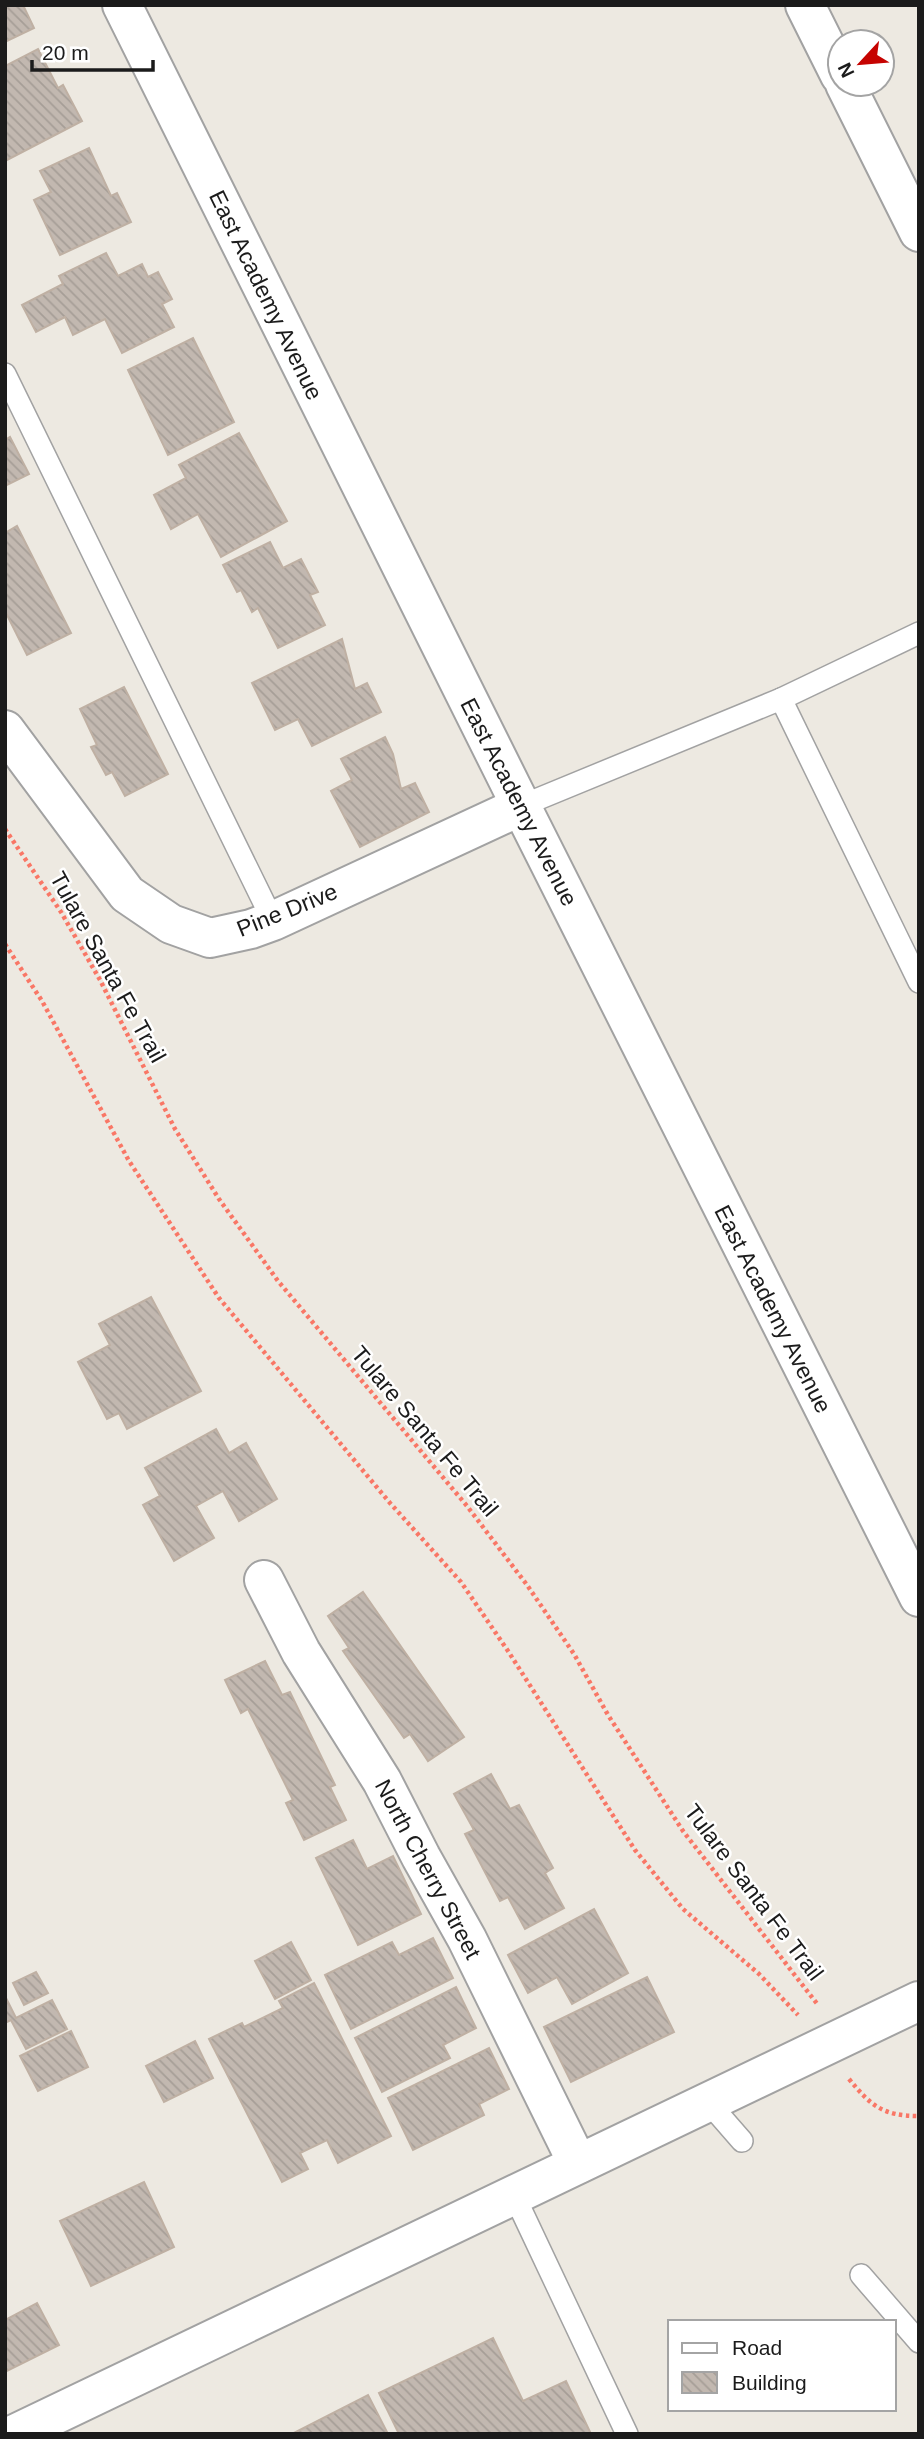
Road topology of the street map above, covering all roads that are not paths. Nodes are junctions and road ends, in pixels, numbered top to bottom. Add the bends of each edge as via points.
1 (122, 5) edge
2 (805, 5) edge
3 (826, 47) edge
4 (852, 98) edge
5 (919, 232) edge
6 (5, 374) edge
7 (919, 634) edge
8 (780, 699) junction
9 (5, 730) edge
10 (520, 806) junction
11 (273, 921) junction
12 (919, 982) edge
13 (264, 1580) dead end
14 (919, 1597) edge
15 (919, 2001) edge
16 (708, 2102) junction
17 (742, 2141) dead end
18 (578, 2164) junction
19 (514, 2195) junction
20 (861, 2275) dead end
21 (919, 2342) edge
22 (15, 2434) edge
23 (627, 2434) edge

1 - 10 street, East Academy Avenue
2 - 3 street
4 - 5 street
6 - 11 lane
7 - 8 lane
8 - 10 lane
8 - 12 lane
9 - 11 street, Pine Drive via 127,894 172,924 210,938
10 - 11 street, Pine Drive
10 - 14 street, East Academy Avenue
13 - 18 street, North Cherry Street via 301,1652 382,1781 467,1939
15 - 16 street
16 - 17 lane
16 - 18 street
18 - 19 street
19 - 22 street
19 - 23 lane
20 - 21 lane

